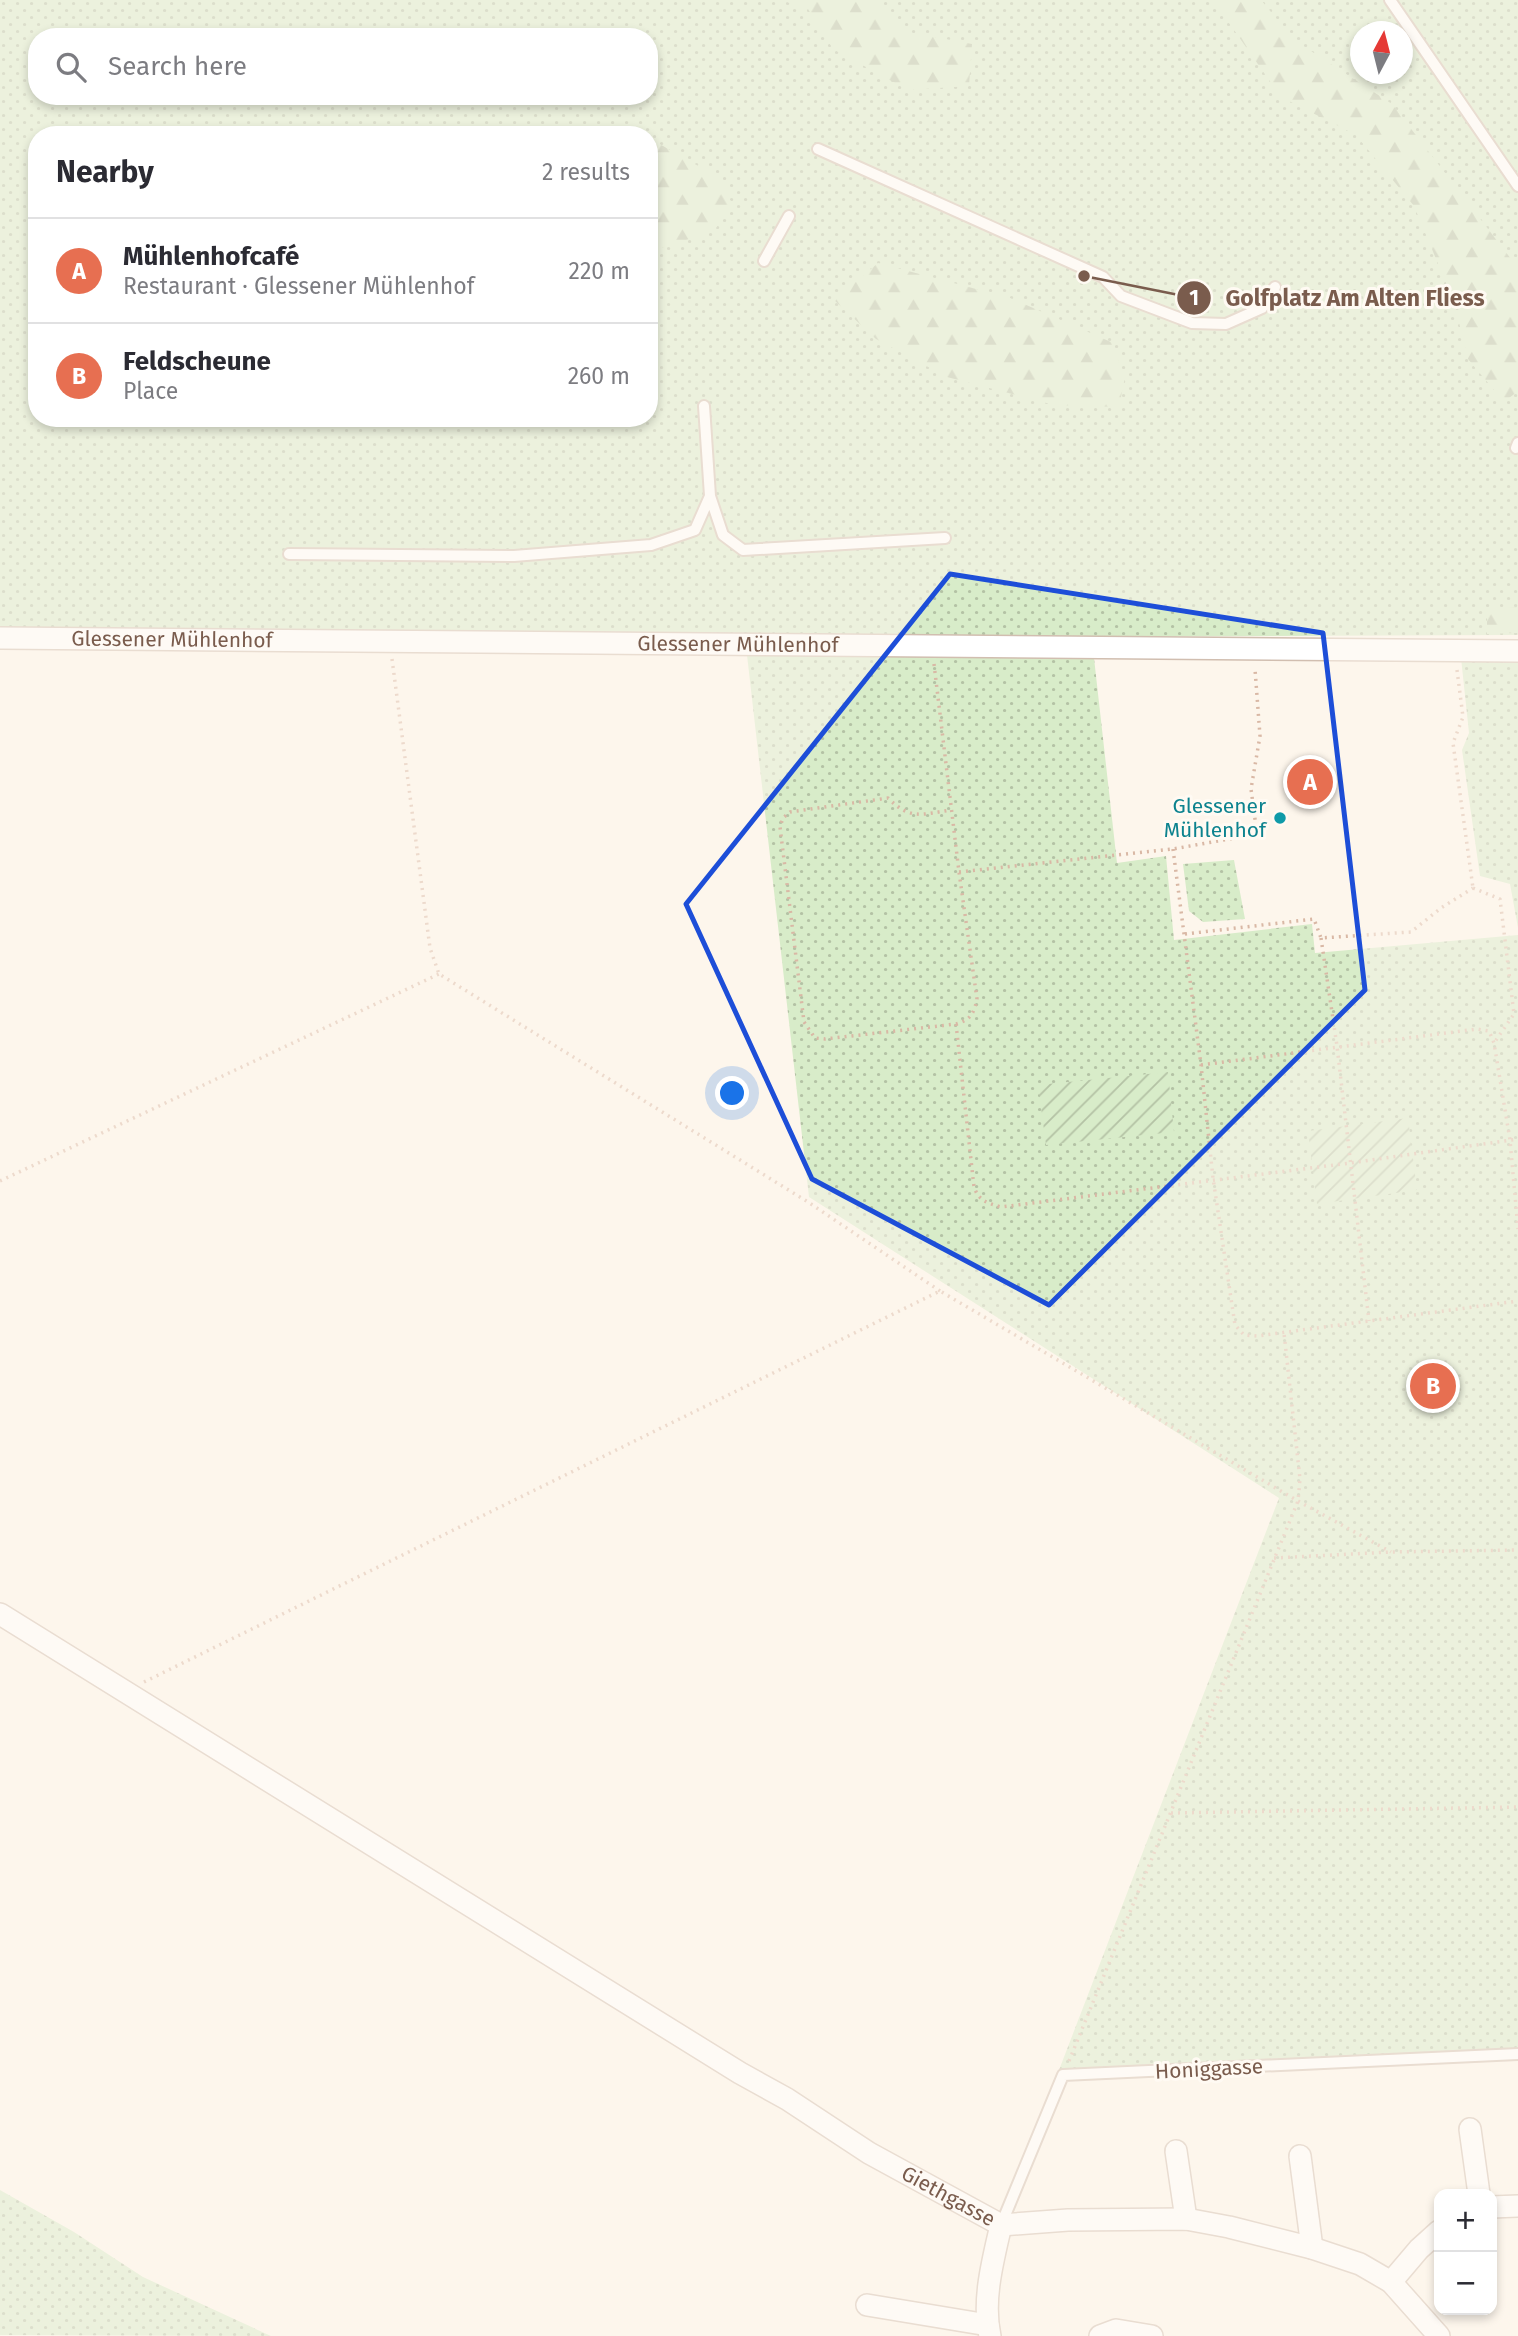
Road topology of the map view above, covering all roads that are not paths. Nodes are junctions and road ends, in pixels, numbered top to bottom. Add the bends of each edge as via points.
1 (1390, 0) edge
2 (818, 149) dead end
3 (1518, 186) edge
4 (789, 216) dead end
5 (764, 261) dead end
6 (1275, 287) dead end
7 (704, 407) dead end
8 (710, 496) junction
9 (945, 538) dead end
10 (289, 554) dead end
11 (0, 638) edge
12 (1518, 652) edge
13 (0, 1614) edge
14 (1518, 2054) edge
15 (1470, 2129) dead end
16 (1177, 2151) dead end
17 (1300, 2155) dead end
18 (1478, 2189) edge
19 (1518, 2206) edge
20 (1497, 2207) edge
21 (1185, 2219) junction
22 (1000, 2225) junction
23 (1434, 2236) edge
24 (1312, 2248) junction
25 (1391, 2282) junction
26 (867, 2305) dead end
27 (989, 2331) edge
28 (1100, 2336) edge
29 (1152, 2336) edge
30 (1439, 2336) edge

1 - 3 lane
2 - 6 lane via 1102,277 1121,296 1192,323 1226,324 1262,308
4 - 5 lane
7 - 8 lane
8 - 9 lane via 723,535 743,550
8 - 10 lane via 695,530 651,545 514,556
11 - 12 street, Glessener Mühlenhof
13 - 22 street, Giethgasse via 869,2153
14 - 22 lane, Honiggasse via 1063,2075
15 - 18 street
16 - 21 street
17 - 24 street
19 - 20 street
21 - 22 street, Giethgasse
21 - 24 street, Giethgasse
22 - 27 street via 991,2273
23 - 25 street
24 - 25 street, Giethgasse via 1360,2264
25 - 30 street, Giethgasse
26 - 27 street
28 - 29 street via 1116,2330

